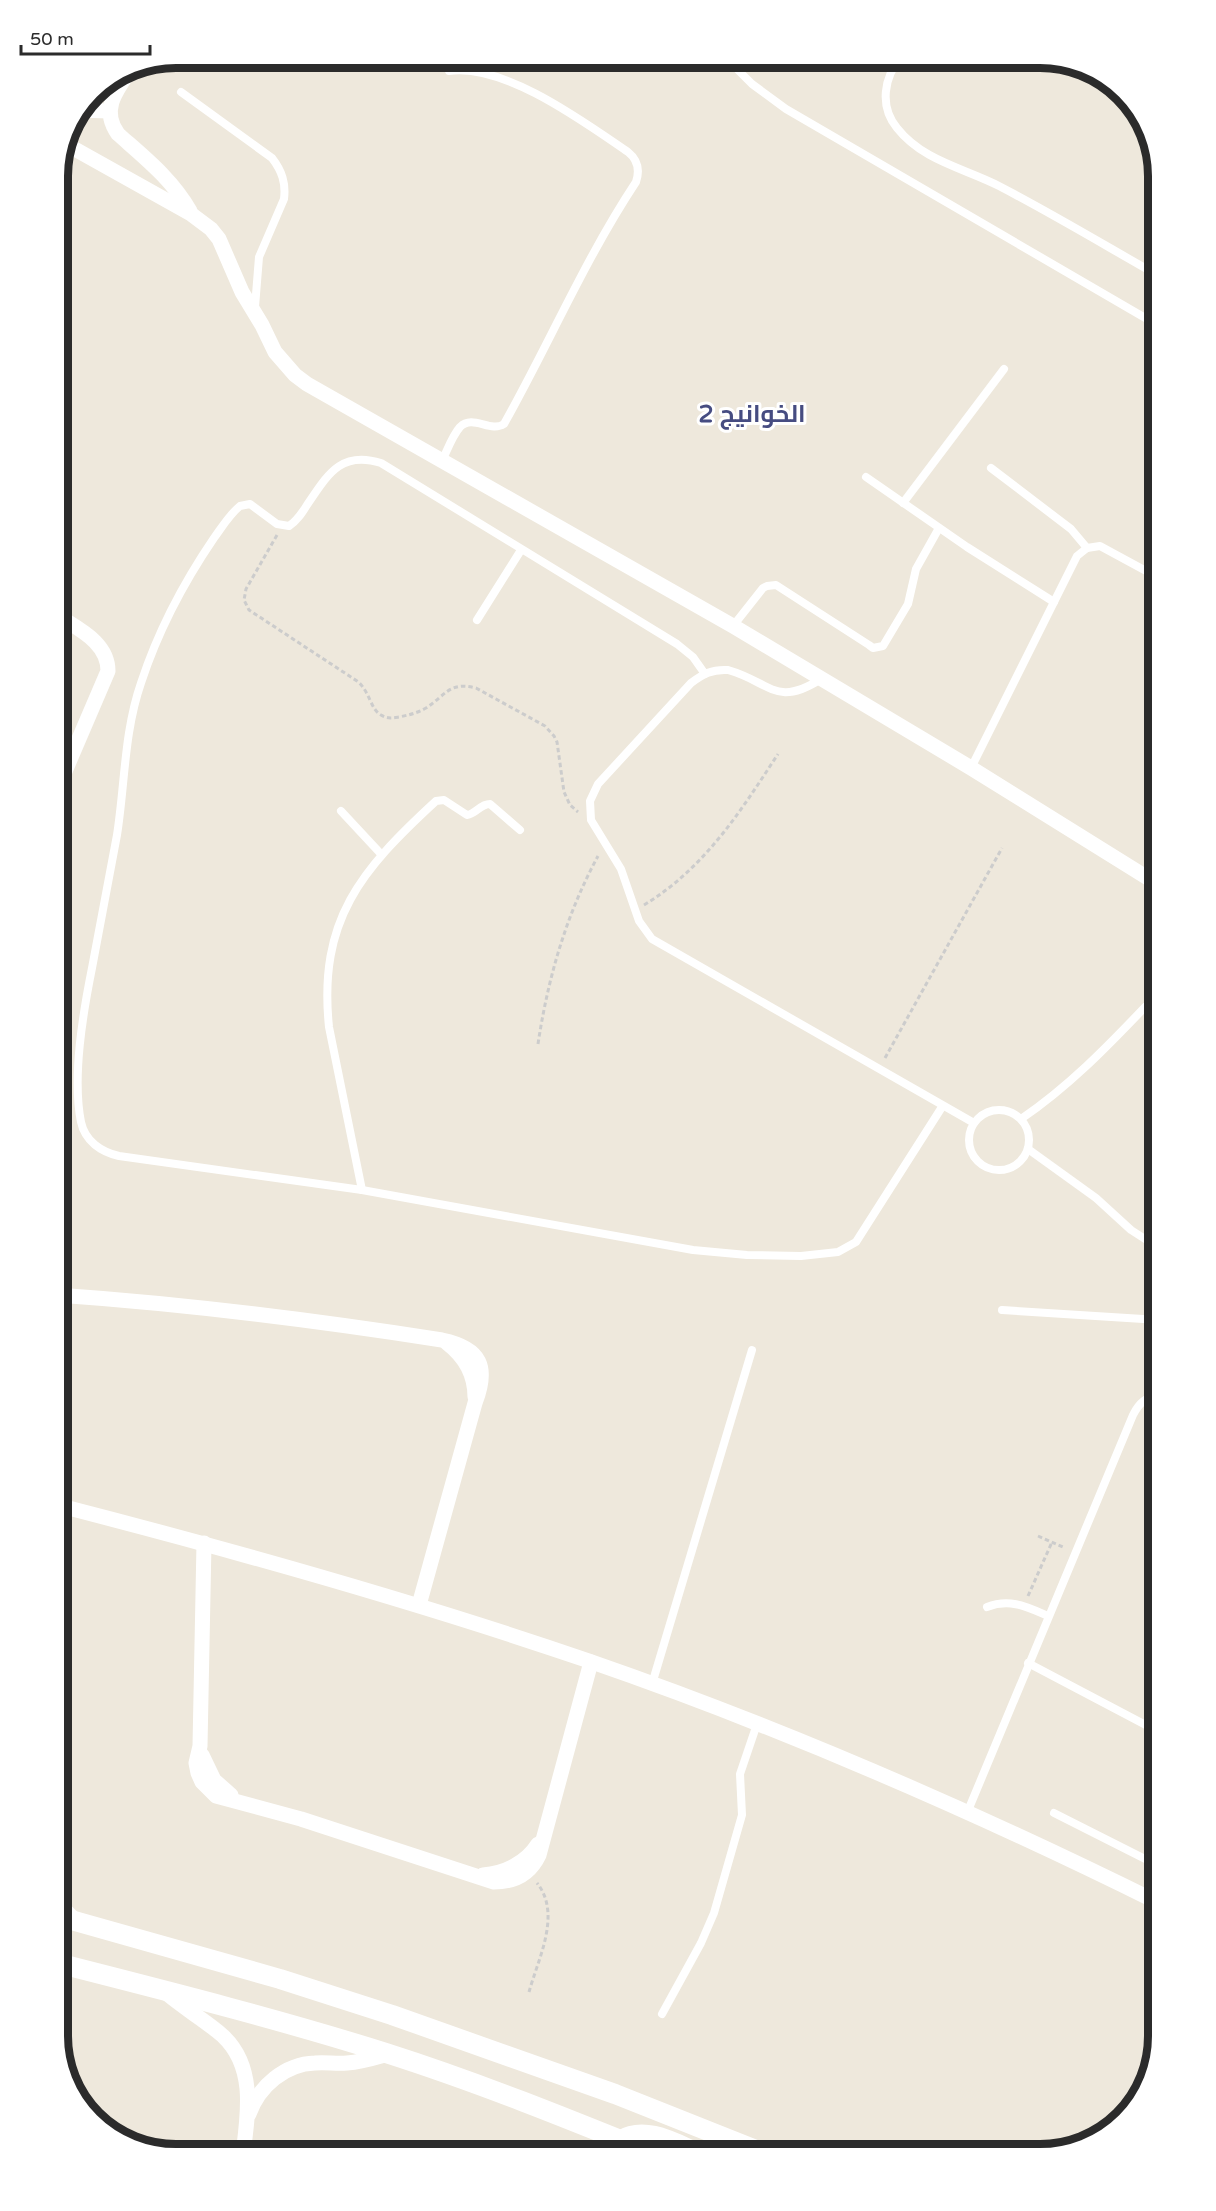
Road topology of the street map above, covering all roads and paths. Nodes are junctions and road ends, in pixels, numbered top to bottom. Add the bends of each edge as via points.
1 (736, 68) edge
2 (894, 68) edge
3 (449, 71) dead end
4 (122, 82) edge
5 (181, 92) dead end
6 (90, 110) edge
7 (109, 111) junction
8 (71, 147) edge
9 (191, 214) junction
10 (1148, 270) edge
11 (255, 312) junction
12 (1148, 320) edge
13 (1004, 369) dead end
14 (442, 461) junction
15 (991, 468) dead end
16 (866, 477) dead end
17 (903, 503) junction
18 (283, 526) junction
19 (939, 528) junction
20 (1088, 548) junction
21 (521, 550) junction
22 (1148, 572) edge
23 (1054, 602) junction
24 (477, 620) dead end
25 (68, 623) edge
26 (733, 626) junction
27 (705, 674) junction
28 (821, 679) junction
29 (778, 754) dead end
30 (68, 764) edge
31 (971, 768) junction
32 (341, 811) dead end
33 (591, 820) junction
34 (520, 830) dead end
35 (606, 841) junction
36 (1002, 848) dead end
37 (381, 854) junction
38 (1148, 878) edge
39 (635, 910) junction
40 (1145, 1006) dead end
41 (537, 1044) dead end
42 (878, 1070) junction
43 (942, 1107) junction
44 (1021, 1119) junction
45 (974, 1124) junction
46 (1028, 1149) junction
47 (362, 1191) junction
48 (1148, 1241) edge
49 (68, 1296) edge
50 (1002, 1310) dead end
51 (1148, 1319) edge
52 (753, 1350) dead end
53 (1148, 1398) edge
54 (68, 1508) edge
55 (1038, 1536) dead end
56 (1052, 1542) junction
57 (204, 1543) junction
58 (1075, 1553) junction
59 (419, 1605) junction
60 (1024, 1605) junction
61 (987, 1607) dead end
62 (1048, 1616) junction
63 (591, 1662) junction
64 (1028, 1663) junction
65 (652, 1684) junction
66 (757, 1724) junction
67 (1148, 1726) edge
68 (967, 1813) junction
69 (1054, 1813) dead end
70 (543, 1836) junction
71 (1148, 1860) edge
72 (526, 1874) junction
73 (476, 1875) junction
74 (1148, 1898) edge
75 (68, 1918) edge
76 (68, 1966) edge
77 (162, 1989) junction
78 (529, 1992) dead end
79 (662, 2014) dead end
80 (388, 2054) junction
81 (247, 2120) junction
82 (621, 2140) junction
83 (244, 2143) edge
84 (630, 2144) edge
85 (673, 2144) edge
86 (718, 2144) edge

1 - 12 lane via 786,109
2 - 10 lane via 888,79 885,100 890,119 907,139 933,158 998,185
3 - 14 lane via 484,74 548,100 628,152 636,159 639,171 504,424 464,424
4 - 7 street
5 - 11 lane via 272,158 282,173 284,199 259,257
6 - 7 street
7 - 9 street via 118,134 164,174
8 - 9 street
9 - 11 street via 219,239
11 - 14 street via 275,352 307,384
13 - 17 lane
14 - 26 street
15 - 20 lane via 1071,529
16 - 17 lane
17 - 19 lane
18 - 21 lane via 294,523 336,467 363,459 381,463
18 - 33 path via 246,589 244,600 249,610 357,681 381,716 412,715 452,688 468,686 545,726 556,742 567,798 575,810
18 - 47 lane via 250,504 236,509 180,593 141,681 128,733 117,833 82,1022 78,1078 81,1121 88,1138 110,1154
19 - 23 lane
19 - 26 lane via 916,569 908,604 879,648 776,585 763,588
20 - 22 lane via 1107,548
20 - 23 lane via 1077,556
21 - 24 lane
21 - 27 lane via 677,644
23 - 31 lane
25 - 30 street via 101,646 108,671
26 - 28 street
27 - 28 lane via 728,670 788,693
27 - 33 lane via 691,683 598,784 590,801
28 - 31 street
29 - 39 path via 738,816 705,857 672,886
31 - 38 street
32 - 37 lane
33 - 35 lane
34 - 37 lane via 490,804 467,815 440,799
35 - 39 lane
35 - 41 path via 561,939
36 - 42 path
37 - 47 lane via 364,875 338,922 327,974 329,1027
39 - 42 lane via 644,931 662,945
40 - 44 lane via 1084,1070
42 - 43 lane
43 - 45 lane
43 - 47 lane via 863,1234 848,1248 828,1254 774,1256 693,1250
44 - 45 lane via 1009,1111 994,1110
44 - 46 lane via 1028,1133
45 - 46 lane via 972,1151 984,1166 1003,1172 1019,1164
46 - 48 lane
49 - 59 street via 221,1309 442,1340 468,1349 481,1366 483,1377
50 - 51 lane
52 - 65 lane
53 - 58 lane via 1136,1408
54 - 57 street
55 - 56 path
56 - 58 path
56 - 60 path
57 - 59 street
57 - 73 street via 200,1746 196,1763 202,1782 216,1796
58 - 62 lane
59 - 63 street
60 - 61 lane via 1002,1602
60 - 62 lane
62 - 64 lane
63 - 65 street
63 - 70 street
64 - 67 lane
64 - 68 lane
65 - 66 street
66 - 68 street
66 - 79 lane via 740,1774 742,1815 714,1913
68 - 74 street
69 - 71 lane
70 - 72 street via 539,1855
70 - 73 street via 536,1848 515,1866
72 - 73 street via 506,1882
72 - 78 path via 542,1889 549,1909
75 - 86 street via 392,2015 604,2090
76 - 77 street
77 - 80 street
77 - 81 street via 232,2046 246,2076
80 - 81 street via 346,2063 313,2063 284,2072 261,2092
80 - 82 street
81 - 83 street
82 - 84 street
82 - 85 street via 634,2134 648,2134

